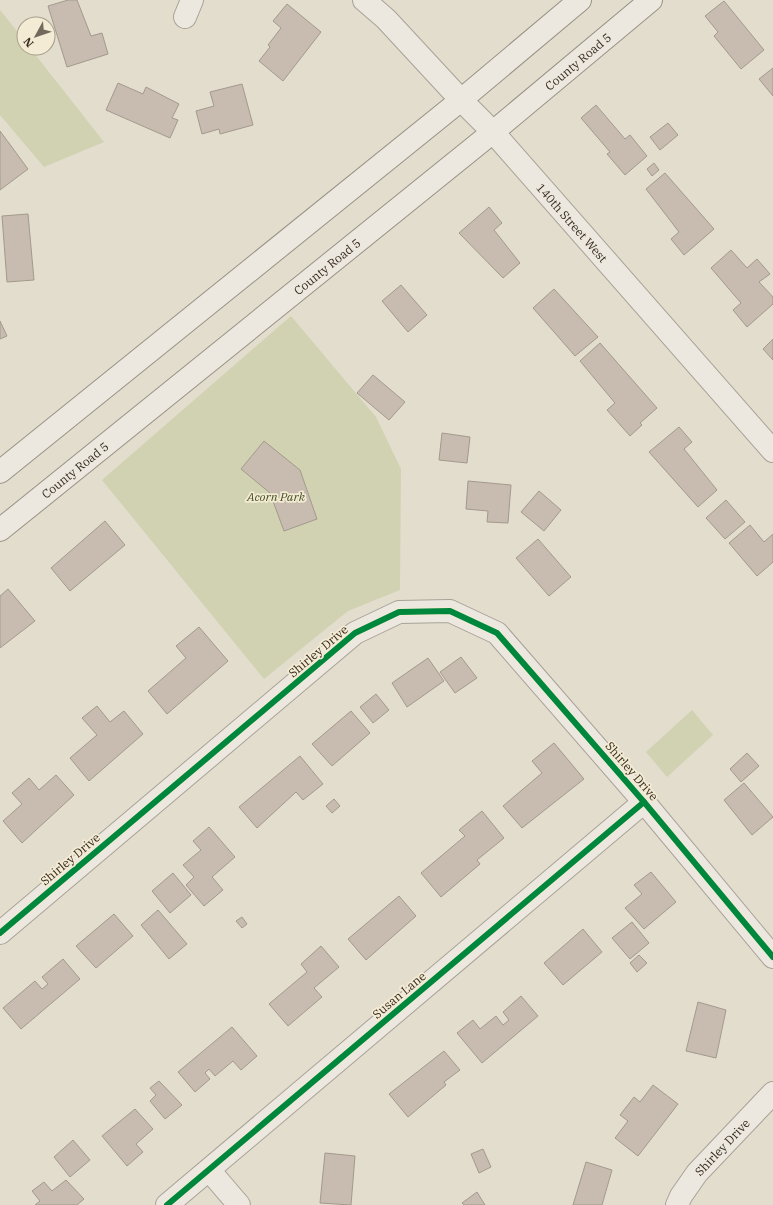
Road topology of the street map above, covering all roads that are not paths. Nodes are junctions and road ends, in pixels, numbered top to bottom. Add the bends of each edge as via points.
1 (364, 0) edge
2 (580, 0) edge
3 (651, 0) edge
4 (461, 100) junction
5 (493, 132) junction
6 (773, 451) edge
7 (0, 472) edge
8 (0, 530) edge
9 (644, 802) junction
10 (0, 933) edge
11 (773, 957) edge
12 (773, 1093) edge
13 (209, 1170) junction
14 (167, 1205) edge
15 (239, 1205) edge
16 (677, 1205) edge

1 - 4 street, 140th Street West via 386,19
2 - 4 street
3 - 5 street, County Road 5
4 - 5 street, 140th Street West
4 - 7 street
5 - 6 street, 140th Street West
5 - 8 street, County Road 5
9 - 10 street, Shirley Drive via 497,633 450,611 399,612 355,633
9 - 11 street, Shirley Drive
9 - 13 street, Susan Lane
12 - 16 street, Shirley Drive via 697,1173
13 - 14 street, Susan Lane
13 - 15 street

